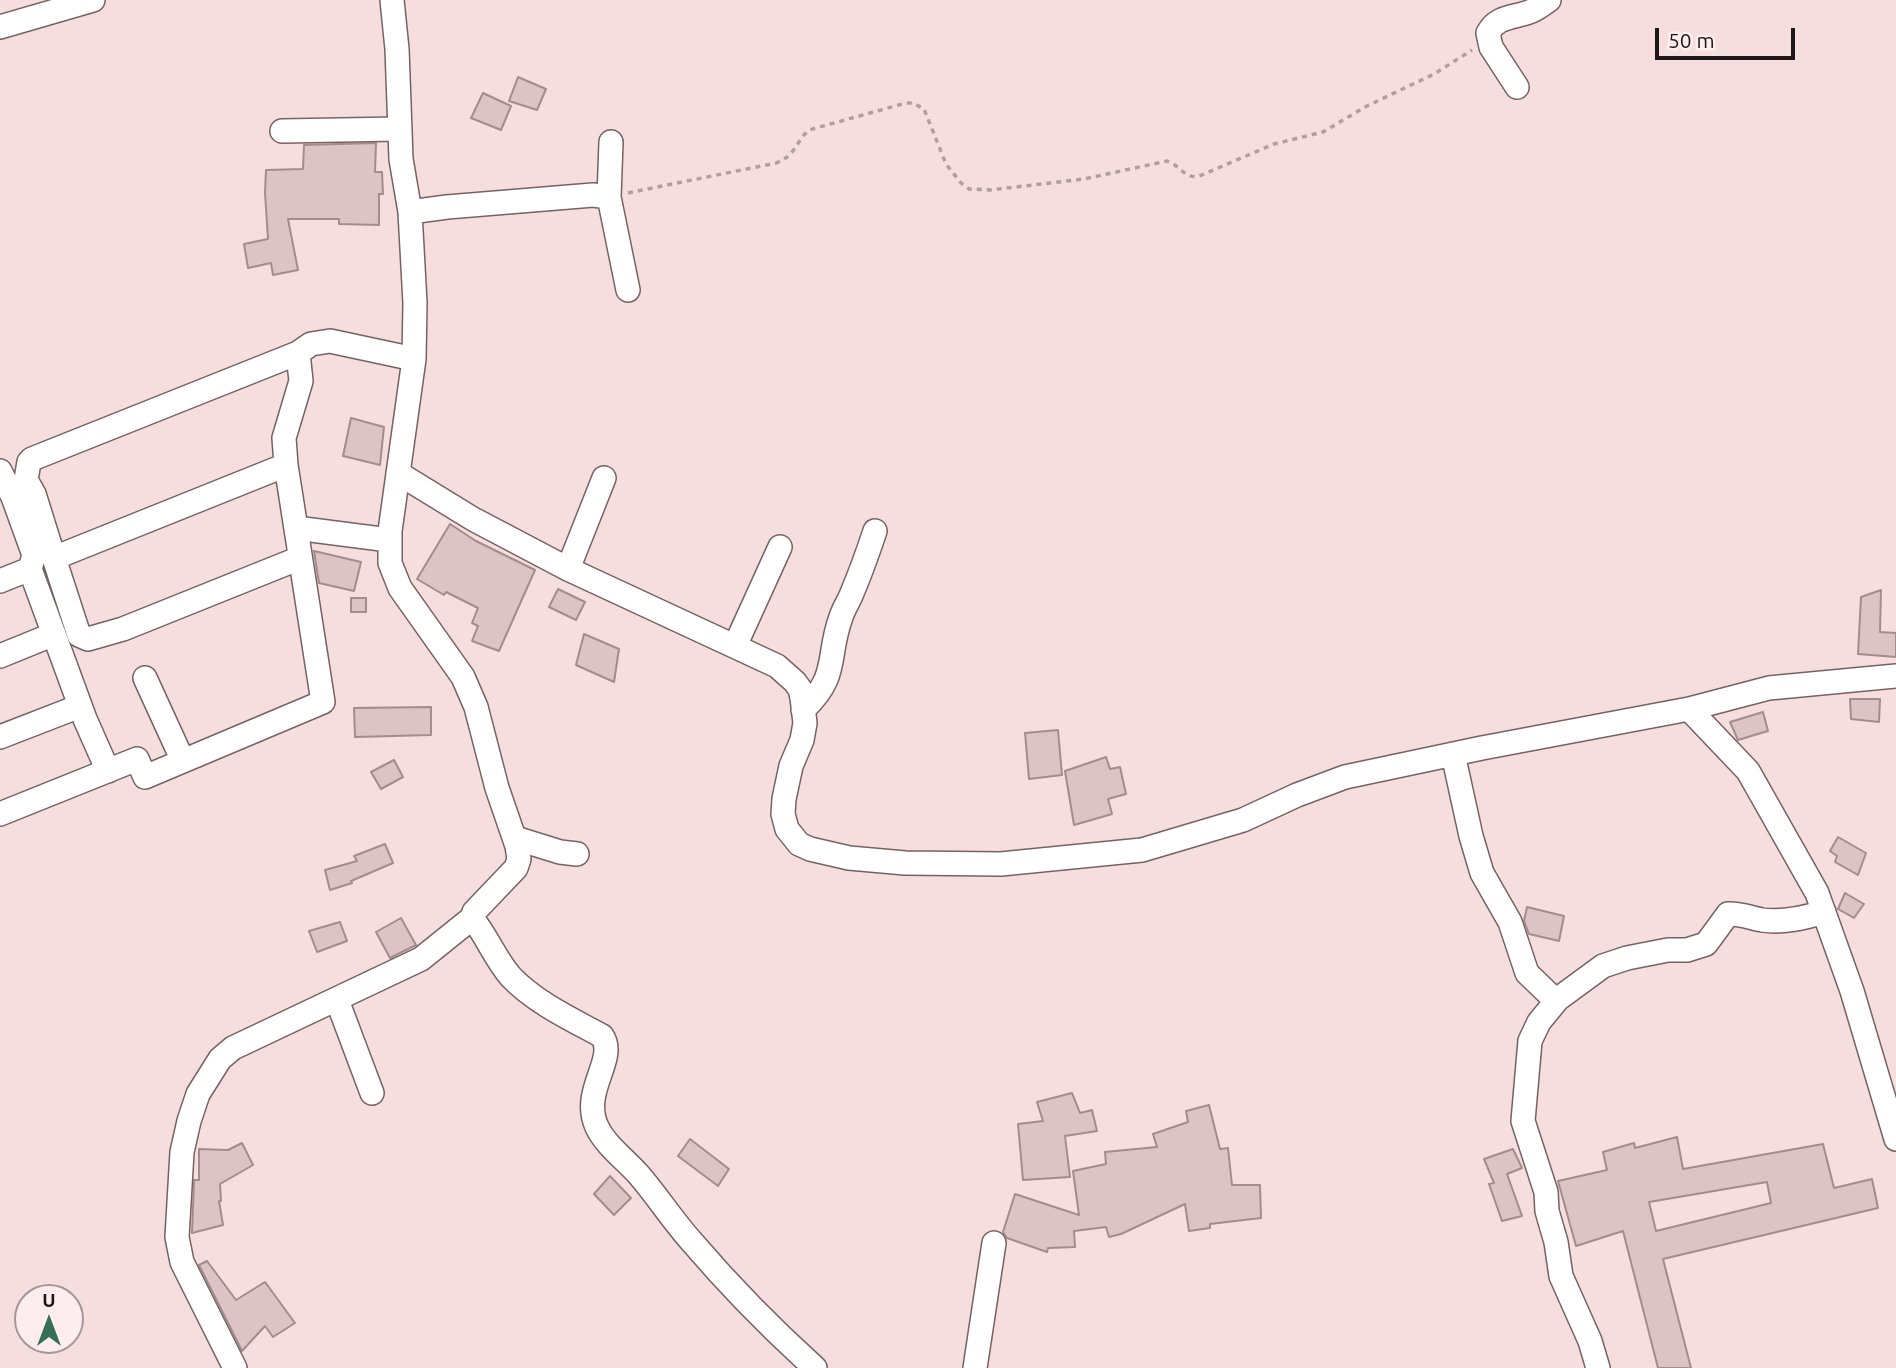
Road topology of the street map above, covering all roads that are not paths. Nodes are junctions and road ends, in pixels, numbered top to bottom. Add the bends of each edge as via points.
1 (93, 0) edge
2 (392, 0) edge
3 (1549, 0) edge
4 (1512, 8) edge
5 (0, 27) edge
6 (1517, 86) dead end
7 (399, 129) junction
8 (282, 131) dead end
9 (611, 142) dead end
10 (609, 197) junction
11 (410, 212) junction
12 (628, 290) dead end
13 (298, 354) junction
14 (414, 359) junction
15 (286, 465) junction
16 (0, 471) edge
17 (398, 473) junction
18 (604, 478) dead end
19 (6, 499) edge
20 (296, 528) junction
21 (875, 531) dead end
22 (389, 540) junction
23 (780, 547) dead end
24 (54, 558) junction
25 (300, 558) junction
26 (30, 569) junction
27 (568, 569) junction
28 (0, 581) edge
29 (54, 634) junction
30 (735, 646) junction
31 (0, 656) edge
32 (1896, 676) edge
33 (145, 678) dead end
34 (80, 706) junction
35 (1689, 709) junction
36 (803, 710) junction
37 (0, 737) edge
38 (1453, 754) junction
39 (183, 761) junction
40 (108, 771) junction
41 (0, 814) edge
42 (515, 838) junction
43 (577, 854) dead end
44 (1824, 912) junction
45 (472, 918) junction
46 (337, 1000) junction
47 (1556, 1001) junction
48 (372, 1093) dead end
49 (1896, 1139) edge
50 (994, 1243) dead end
51 (235, 1368) edge
52 (815, 1368) edge
53 (975, 1368) edge
54 (1598, 1368) edge

1 - 5 street
2 - 7 street
3 - 4 street via 1529,12
4 - 6 street via 1494,24 1488,40
7 - 8 street
7 - 11 street
9 - 10 street
10 - 11 street
10 - 12 street
11 - 14 street
13 - 14 street via 311,344 330,341
13 - 15 street via 301,381 284,438
13 - 24 street via 30,461 26,480
14 - 17 street
15 - 20 street
15 - 24 street
16 - 19 street
17 - 22 street
17 - 27 street
18 - 27 street
19 - 26 street via 34,555
20 - 22 street
20 - 25 street
21 - 36 street via 841,616 823,688
22 - 42 street via 390,563 400,588 463,677 476,706
23 - 30 street
24 - 25 street via 79,635 88,639
25 - 39 street via 323,702
26 - 28 street
26 - 29 street
27 - 30 street
29 - 31 street
29 - 34 street
30 - 36 street via 786,673 800,689
32 - 35 street via 1769,688
33 - 39 street
34 - 37 street
34 - 40 street
35 - 38 street
35 - 44 street via 1748,771
36 - 38 street via 802,740 784,799 783,814 792,837 810,849 849,858 905,863 1001,864 1142,850 1243,820 1345,777
38 - 47 street via 1482,873 1510,922 1527,974
39 - 40 street via 145,777 136,760
40 - 41 street
42 - 43 street
42 - 45 street via 519,864
44 - 47 street via 1783,920 1728,914 1706,944 1603,966
44 - 49 street
45 - 46 street via 421,959
45 - 52 street via 511,976 535,998 602,1036 606,1054 592,1098 597,1127 692,1243
46 - 48 street
46 - 51 street via 255,1036 220,1059 198,1094 189,1121 182,1152 177,1237 180,1253
47 - 54 street via 1530,1041 1523,1121 1546,1192 1561,1276
50 - 53 street

